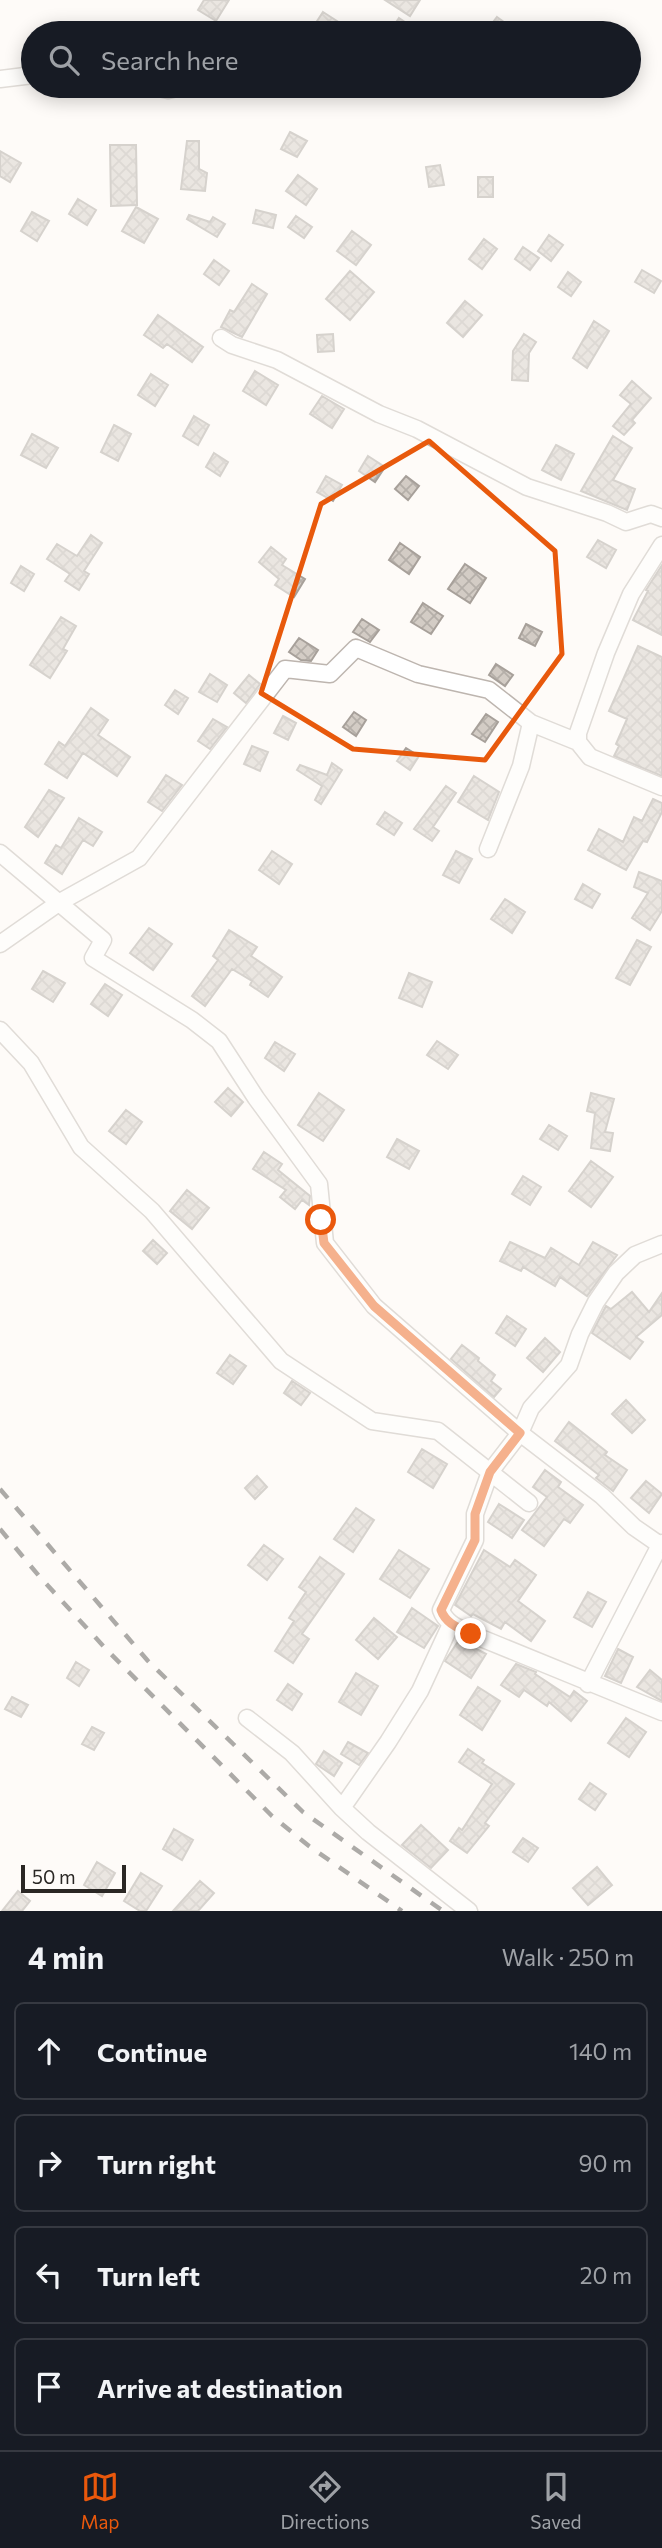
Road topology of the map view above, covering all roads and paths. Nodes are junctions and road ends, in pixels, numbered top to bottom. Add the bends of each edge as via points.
1 (21, 76) edge
2 (0, 79) edge
3 (221, 338) dead end
4 (662, 518) edge
5 (662, 545) edge
6 (531, 723) junction
7 (578, 742) junction
8 (662, 787) edge
9 (488, 849) dead end
10 (0, 853) edge
11 (60, 902) junction
12 (0, 944) edge
13 (0, 1030) edge
14 (662, 1244) edge
15 (520, 1433) junction
16 (490, 1472) junction
17 (529, 1503) dead end
18 (661, 1544) edge
19 (451, 1624) junction
20 (588, 1684) junction
21 (662, 1712) edge
22 (247, 1718) dead end
23 (342, 1808) junction
24 (469, 1911) edge

1 - 2 street
3 - 4 street via 277,360 527,487 626,522 651,514
5 - 7 street via 631,594 587,704
6 - 7 street
6 - 9 street via 522,766
6 - 11 street via 489,690 418,674 356,648 330,674 285,669 139,858
7 - 8 street via 590,757
10 - 11 street
11 - 12 street
11 - 15 street via 103,940 93,958 219,1041 319,1184 324,1243 374,1306
13 - 16 street via 31,1063 81,1147 152,1211 281,1361 372,1421 438,1431
14 - 15 street via 635,1255 616,1273 596,1302 569,1365 531,1408
15 - 16 street
15 - 18 street
16 - 17 street
16 - 19 street via 475,1514 475,1540 441,1610
18 - 20 street
19 - 20 street
19 - 23 street via 420,1691
20 - 21 street
22 - 23 street via 292,1753
23 - 24 street

